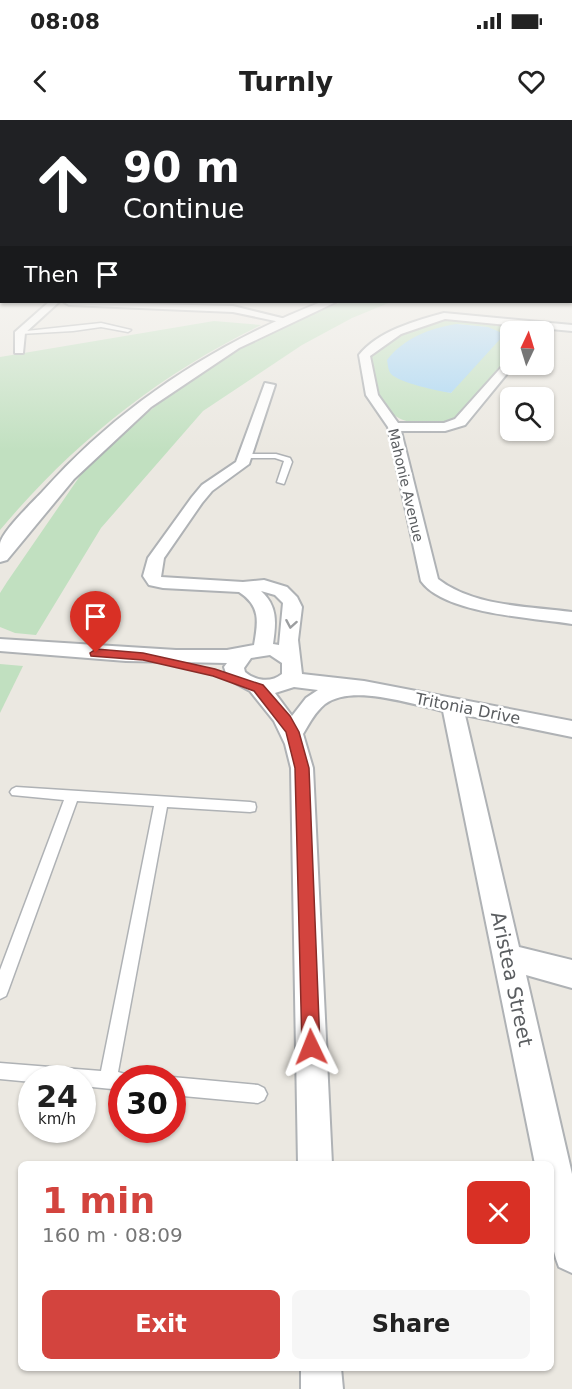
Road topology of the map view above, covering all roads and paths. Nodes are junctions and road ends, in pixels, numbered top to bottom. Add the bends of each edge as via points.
1 (20, 333) edge
2 (260, 333) edge
3 (397, 333) edge
4 (19, 351) dead end
5 (501, 375) edge
6 (269, 385) dead end
7 (394, 427) junction
8 (246, 456) junction
9 (281, 482) dead end
10 (0, 556) edge
11 (243, 587) junction
12 (572, 618) edge
13 (0, 645) edge
14 (253, 651) junction
15 (143, 657) junction
16 (288, 671) junction
17 (249, 684) junction
18 (374, 690) junction
19 (452, 705) junction
20 (289, 725) junction
21 (572, 729) edge
22 (16, 792) dead end
23 (72, 796) junction
24 (162, 802) junction
25 (250, 807) dead end
26 (507, 957) junction
27 (572, 974) edge
28 (0, 991) edge
29 (118, 1065) edge
30 (0, 1071) edge
31 (108, 1079) edge
32 (186, 1087) edge
33 (258, 1095) dead end
34 (315, 1161) edge
35 (552, 1161) edge
36 (554, 1172) edge
37 (572, 1254) edge
38 (321, 1371) edge
39 (322, 1389) edge

1 - 4 street
2 - 10 street via 205,363 119,425 36,510
3 - 7 street, Mahonie Avenue via 364,355 372,395
5 - 7 street via 460,422 445,427
6 - 8 street
7 - 12 street, Mahonie Avenue via 427,577 434,586 461,599
8 - 9 lane via 287,460
8 - 11 street via 237,469 207,488 197,500 156,558 152,576 163,583
11 - 14 street via 258,596 266,607 267,619
11 -> 16 street via 268,586 291,601
13 - 15 street
14 - 15 street via 217,657
14 - 16 street via 273,650
14 - 17 street via 234,667
15 - 17 street
16 - 17 street
16 - 18 street, Tritonia Drive
16 - 20 street
17 - 20 street
18 - 19 street, Tritonia Drive
18 - 20 street via 321,696
19 - 21 street, Tritonia Drive
19 - 26 street, Aristea Street
20 - 34 street via 302,768
22 - 23 lane
23 - 24 lane
23 - 28 lane
24 - 25 lane
24 - 29 lane
26 - 27 street
26 - 35 street, Aristea Street
30 - 31 lane
32 - 33 lane
36 - 37 street, Aristea Street
38 - 39 street

